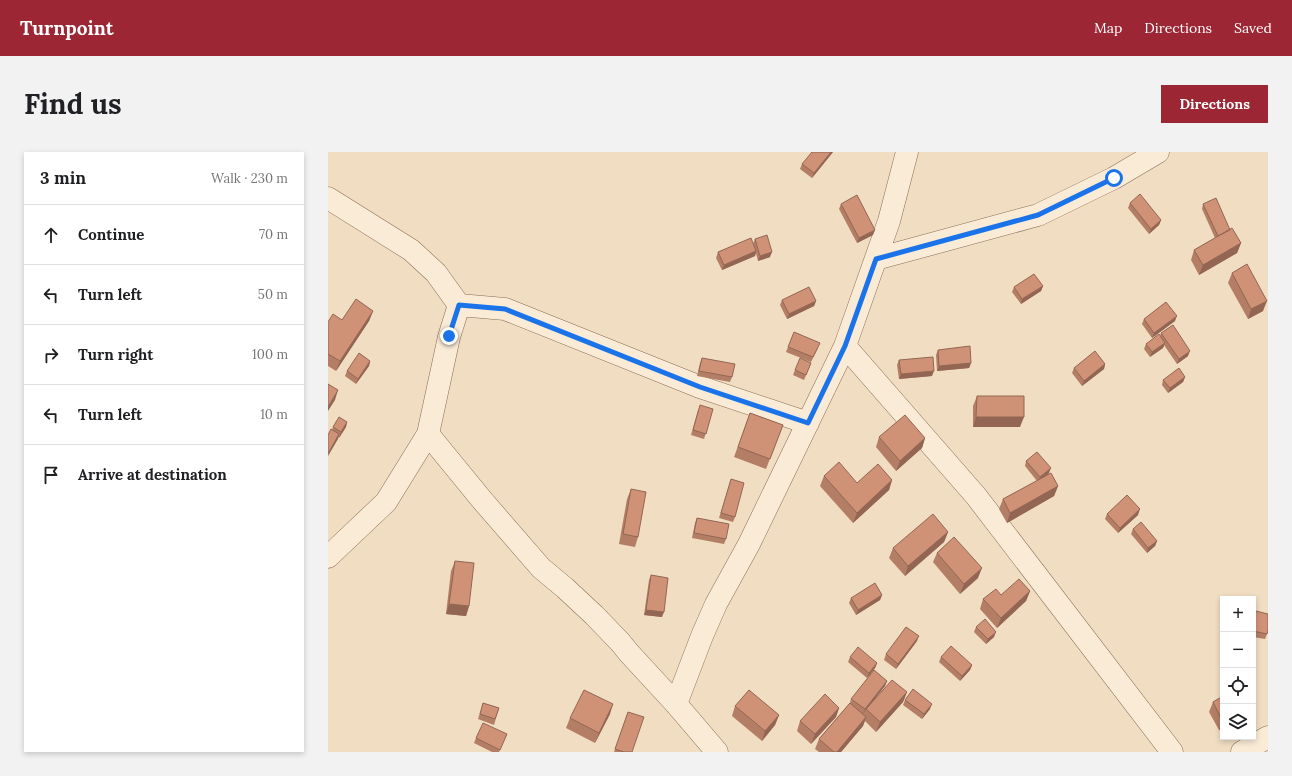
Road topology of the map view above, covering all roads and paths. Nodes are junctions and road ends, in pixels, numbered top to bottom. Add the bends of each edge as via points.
1 (907, 152) edge
2 (1158, 152) edge
3 (328, 198) edge
4 (876, 259) junction
5 (459, 305) junction
6 (845, 346) junction
7 (808, 423) junction
8 (428, 434) junction
9 (328, 557) edge
10 (676, 704) junction
11 (1268, 737) edge
12 (717, 752) edge
13 (1172, 752) edge
14 (1242, 752) edge

1 - 4 street
2 - 4 street via 1114,178 1038,215
3 - 5 street via 411,250 436,273
4 - 6 street
5 - 7 street via 505,309 700,387
5 - 8 street via 449,336
6 - 7 street
6 - 13 street via 976,496
7 - 10 street via 749,544 716,604
8 - 9 street via 386,502
8 - 10 street via 541,568 594,615
10 - 12 street
11 - 14 street

